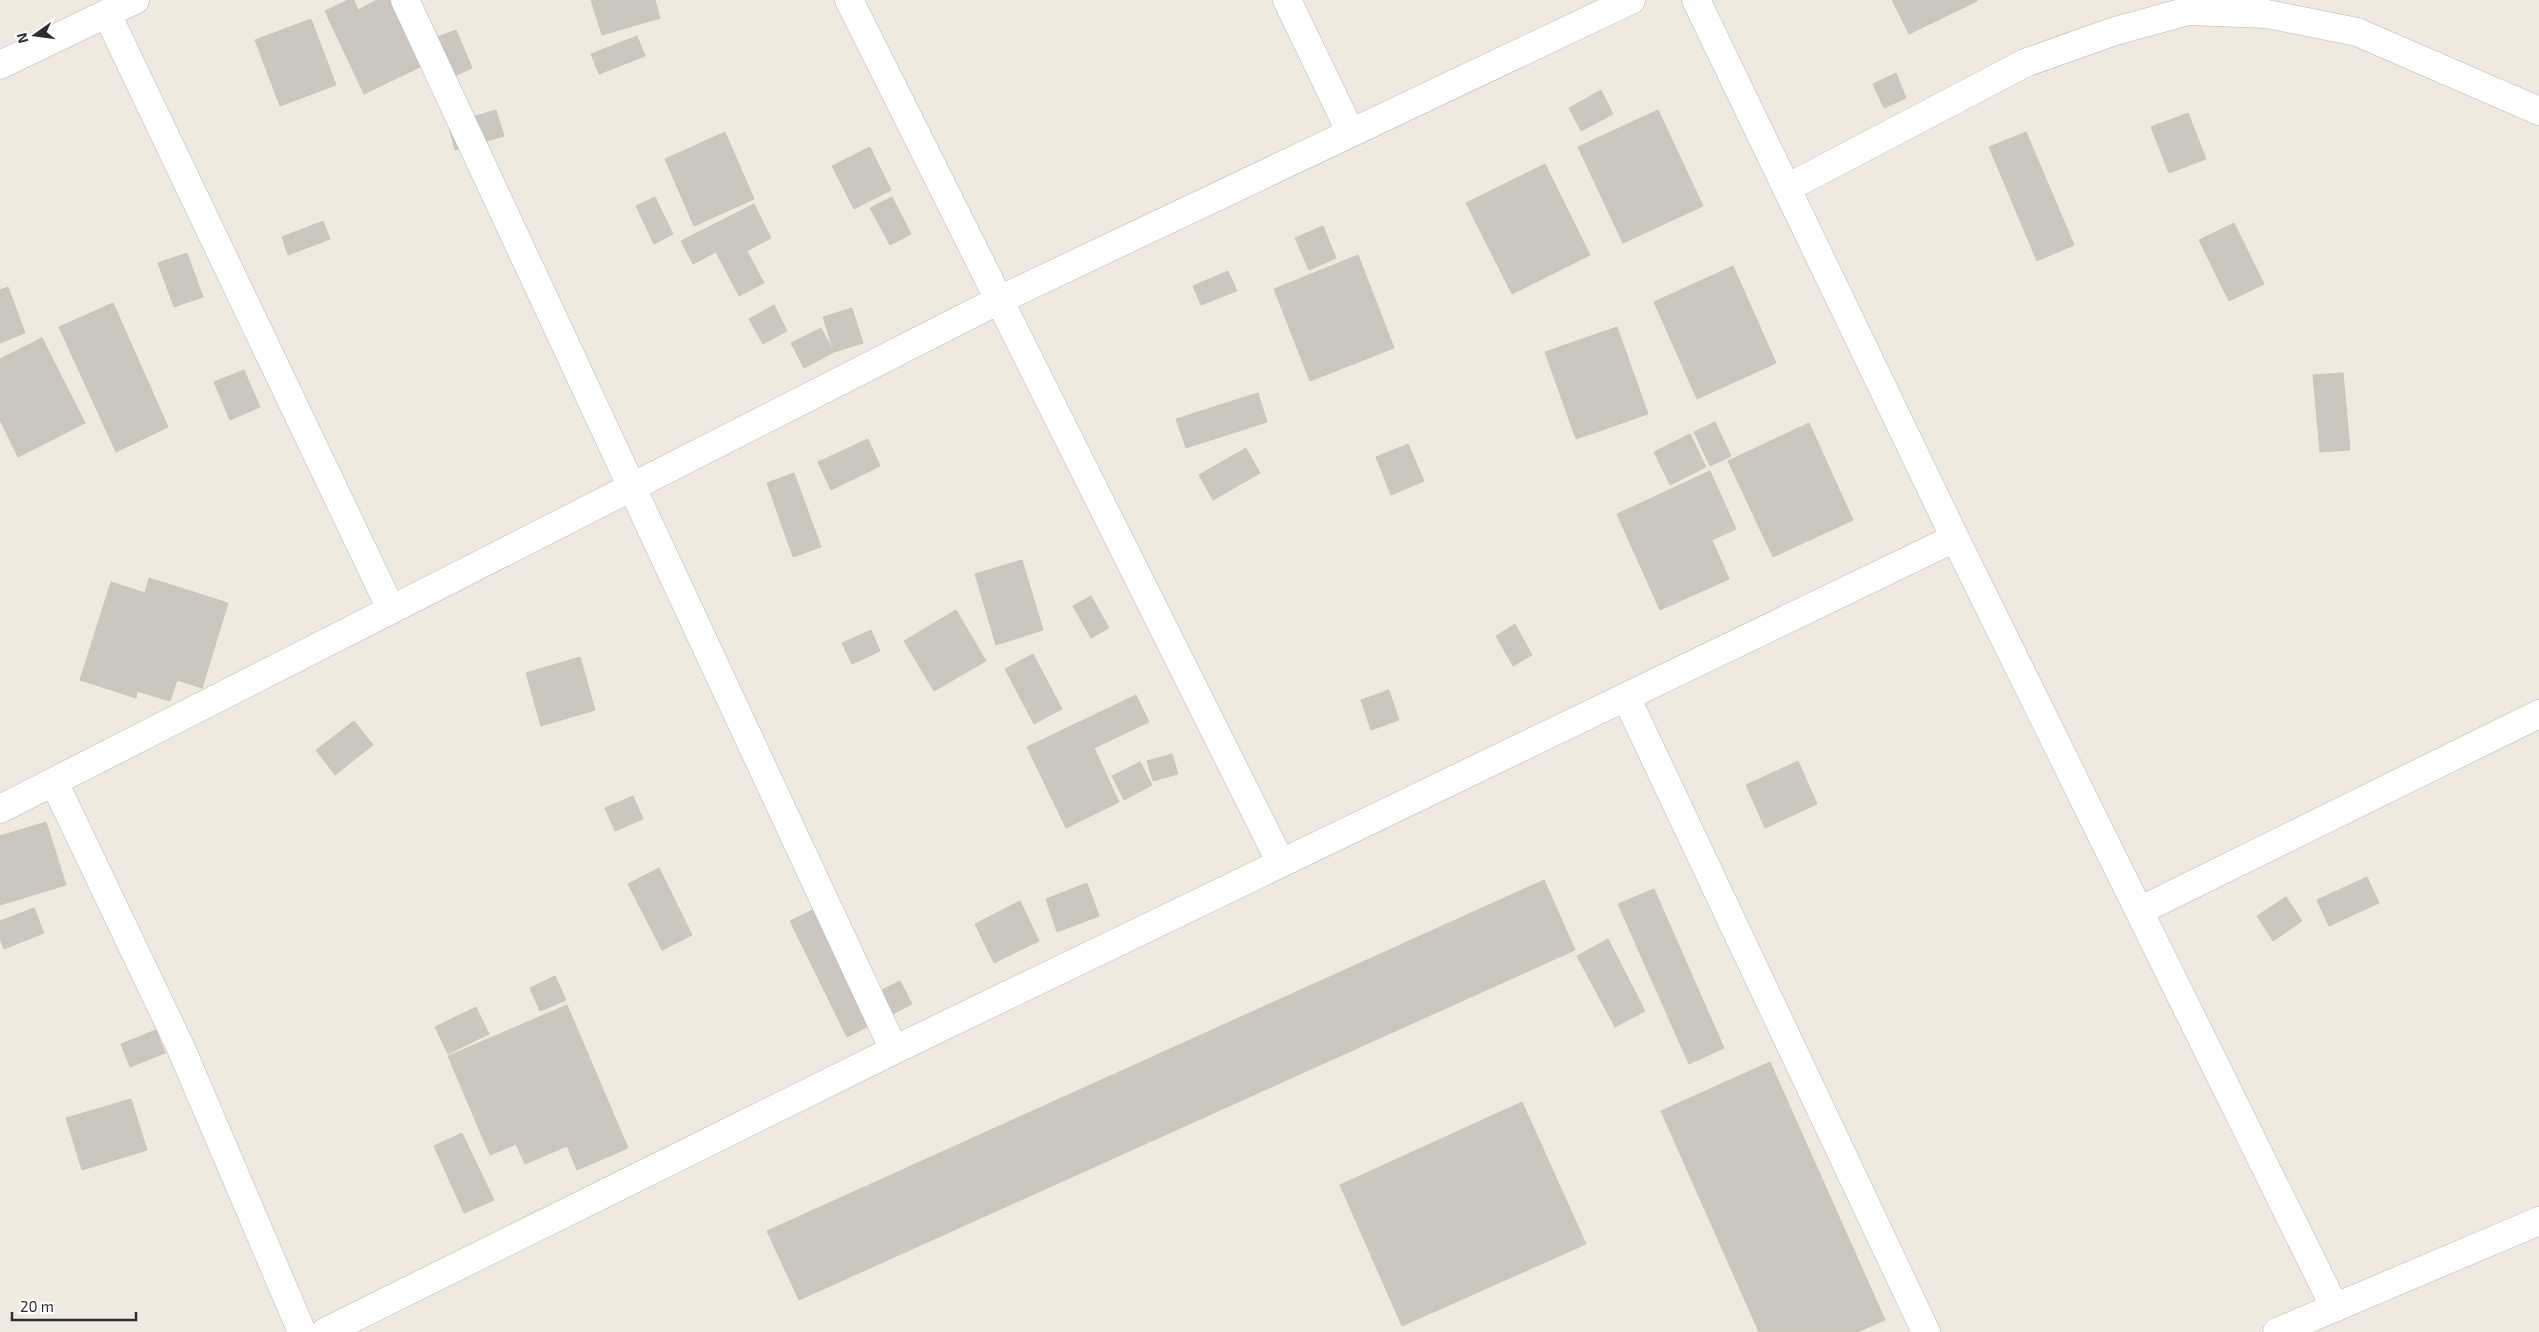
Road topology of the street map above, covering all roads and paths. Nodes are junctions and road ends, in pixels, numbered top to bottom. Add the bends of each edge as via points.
1 (135, 0) edge
2 (405, 0) edge
3 (849, 0) edge
4 (1287, 0) edge
5 (1631, 0) edge
6 (1696, 0) edge
7 (107, 14) junction
8 (0, 65) edge
9 (2539, 111) edge
10 (1351, 133) junction
11 (1787, 188) junction
12 (999, 300) junction
13 (630, 486) junction
14 (1955, 538) junction
15 (391, 609) junction
16 (1626, 696) junction
17 (2539, 714) edge
18 (54, 782) junction
19 (0, 809) edge
20 (1281, 863) junction
21 (2139, 911) junction
22 (894, 1050) junction
23 (2539, 1221) edge
24 (2335, 1308) junction
25 (302, 1332) edge
26 (325, 1332) edge
27 (1926, 1332) edge
28 (2278, 1332) edge

1 - 7 street
2 - 13 street
3 - 12 street
4 - 10 street
5 - 10 street
6 - 11 street
7 - 8 street
7 - 15 street
9 - 11 street via 2357,32 2266,14 2188,11 2112,32 2025,63
10 - 12 street
11 - 14 street
12 - 13 street
12 - 20 street
13 - 15 street
13 - 22 street
14 - 16 street
14 - 21 street
15 - 18 street
16 - 20 street
16 - 27 street
17 - 21 street
18 - 19 street
18 - 25 street via 180,1046
20 - 22 street
21 - 24 street
22 - 26 street
23 - 24 street
24 - 28 street

